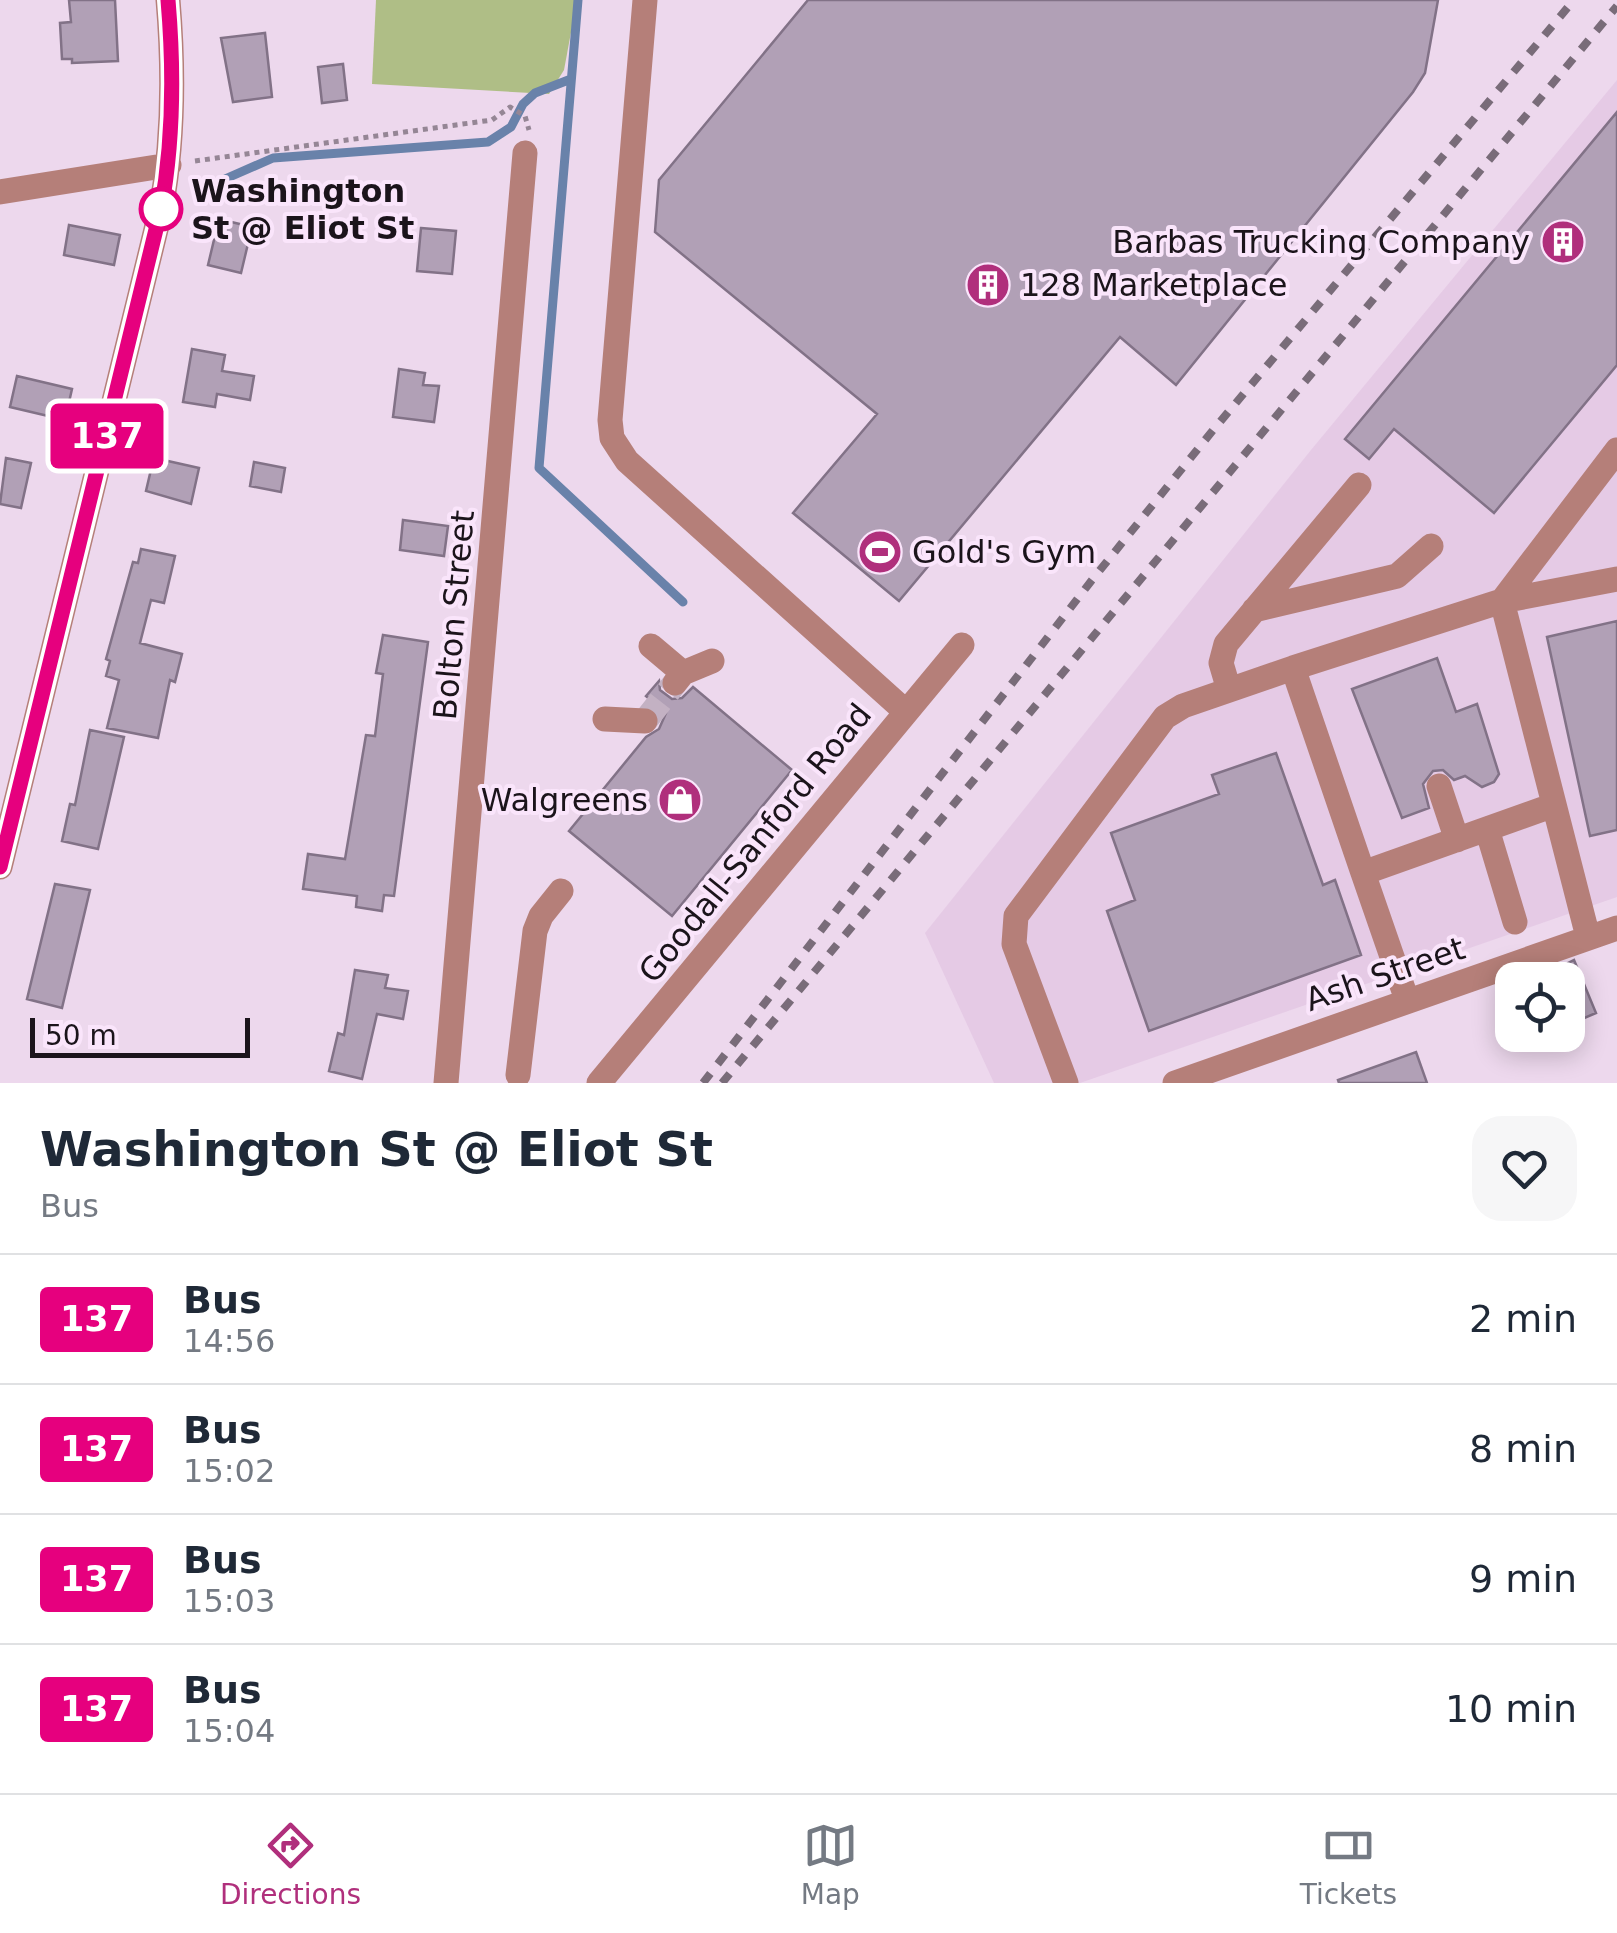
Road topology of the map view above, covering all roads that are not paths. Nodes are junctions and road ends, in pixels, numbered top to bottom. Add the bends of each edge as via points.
1 (168, 0) edge
2 (645, 0) edge
3 (525, 153) dead end
4 (168, 165) junction
5 (0, 192) edge
6 (1617, 450) edge
7 (1359, 485) dead end
8 (1431, 546) dead end
9 (1617, 579) edge
10 (1502, 601) junction
11 (1254, 610) junction
12 (962, 645) dead end
13 (651, 646) dead end
14 (712, 661) dead end
15 (1293, 668) junction
16 (1230, 690) junction
17 (905, 711) junction
18 (605, 719) dead end
19 (645, 721) dead end
20 (1439, 786) dead end
21 (1554, 805) junction
22 (1487, 829) junction
23 (1457, 840) junction
24 (0, 867) edge
25 (1364, 873) junction
26 (562, 891) dead end
27 (1515, 922) dead end
28 (1617, 928) edge
29 (1588, 937) junction
30 (1408, 1000) junction
31 (518, 1075) dead end
32 (446, 1083) edge
33 (600, 1083) edge
34 (1066, 1083) edge
35 (1175, 1083) edge

1 - 4 street
2 - 17 street via 612,438 627,461
3 - 32 street, Bolton Street
4 - 5 street
4 - 24 street via 140,306
6 - 10 street
7 - 11 street
8 - 11 street via 1397,576
9 - 10 street
10 - 15 street
10 - 21 street
11 - 16 street via 1222,651
12 - 17 street, Goodall-Sanford Road
13 - 14 street via 679,678
15 - 16 street
15 - 25 street
16 - 34 street via 1162,720 1016,916 1012,939
17 - 33 street, Goodall-Sanford Road
18 - 19 street
20 - 23 street
21 - 22 street
21 - 29 street
22 - 23 street
22 - 27 street
23 - 25 street
25 - 30 street
26 - 31 street via 536,926
28 - 29 street, Ash Street
29 - 30 street, Ash Street
30 - 35 street, Ash Street

